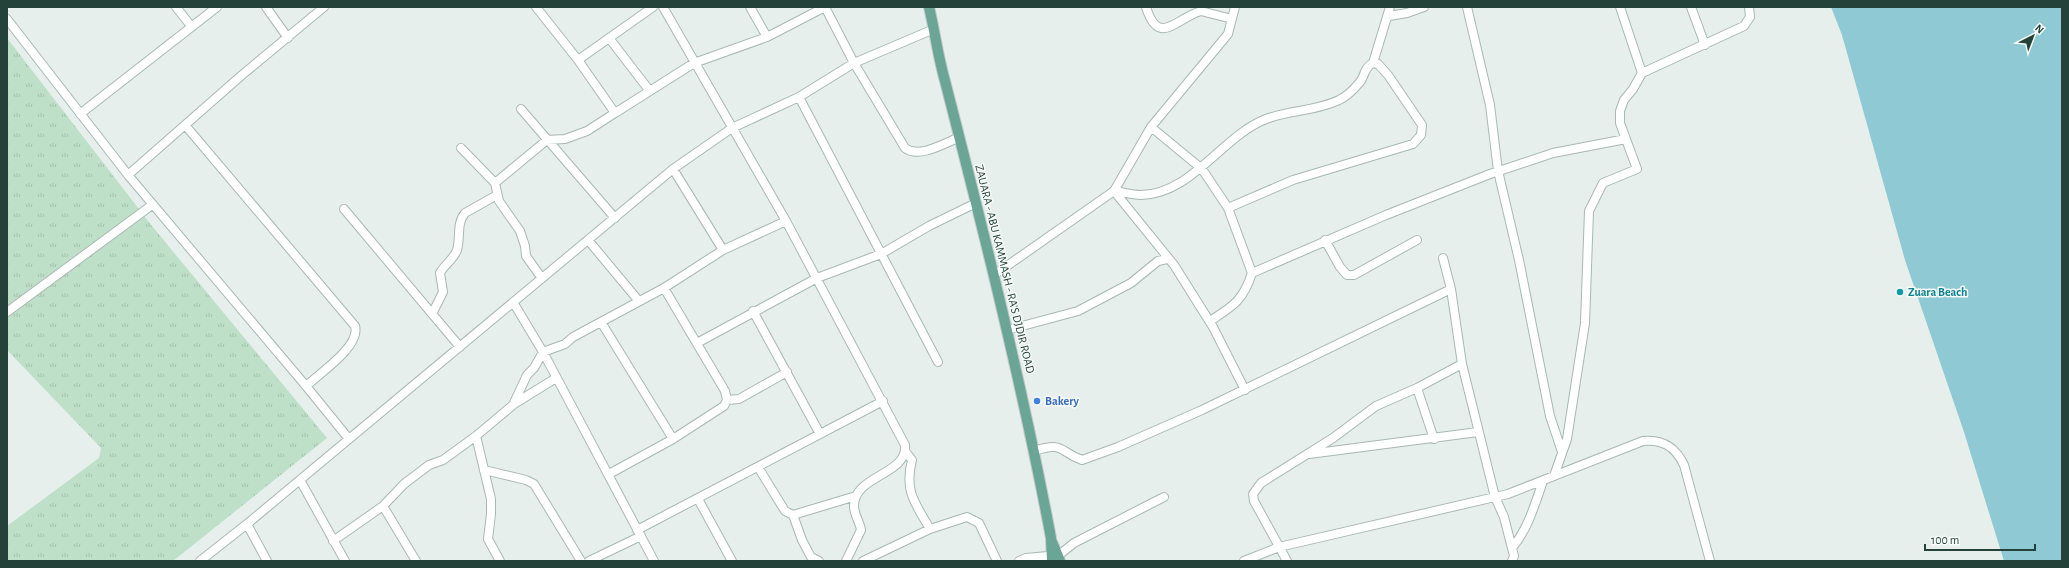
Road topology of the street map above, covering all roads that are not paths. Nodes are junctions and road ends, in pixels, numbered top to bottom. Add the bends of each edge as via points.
1 (176, 7) edge
2 (217, 7) edge
3 (266, 7) edge
4 (324, 7) edge
5 (536, 7) edge
6 (653, 7) edge
7 (663, 7) edge
8 (750, 7) edge
9 (825, 7) edge
10 (929, 7) edge
11 (1146, 7) edge
12 (1235, 7) edge
13 (1424, 7) edge
14 (1468, 7) edge
15 (1620, 7) edge
16 (1691, 7) edge
17 (1749, 7) edge
18 (1389, 11) edge
19 (1232, 19) junction
20 (7, 20) edge
21 (191, 26) junction
22 (934, 29) junction
23 (767, 37) junction
24 (288, 38) junction
25 (609, 38) junction
26 (1705, 45) junction
27 (578, 60) junction
28 (694, 63) junction
29 (854, 63) junction
30 (1373, 63) junction
31 (1642, 73) junction
32 (649, 90) junction
33 (799, 97) junction
34 (521, 109) dead end
35 (615, 112) junction
36 (80, 114) junction
37 (185, 125) junction
38 (1151, 127) junction
39 (732, 128) junction
40 (960, 137) junction
41 (547, 140) junction
42 (1626, 140) junction
43 (461, 148) dead end
44 (673, 169) junction
45 (1202, 169) junction
46 (1498, 171) junction
47 (128, 175) junction
48 (495, 183) junction
49 (1114, 191) junction
50 (497, 195) junction
51 (976, 204) junction
52 (152, 205) junction
53 (1228, 208) junction
54 (344, 209) dead end
55 (615, 218) junction
56 (786, 221) junction
57 (588, 240) junction
58 (1325, 240) junction
59 (1417, 240) dead end
60 (723, 250) junction
61 (881, 254) junction
62 (1443, 258) dead end
63 (1167, 259) junction
64 (1252, 273) junction
65 (994, 275) junction
66 (541, 277) junction
67 (817, 278) junction
68 (664, 288) junction
69 (1451, 289) junction
70 (638, 300) junction
71 (513, 302) junction
72 (753, 311) junction
73 (7, 312) edge
74 (432, 312) junction
75 (1210, 321) junction
76 (601, 322) junction
77 (1007, 330) junction
78 (697, 343) junction
79 (460, 347) junction
80 (543, 352) junction
81 (938, 362) dead end
82 (1462, 364) junction
83 (787, 372) junction
84 (556, 378) junction
85 (306, 386) junction
86 (1417, 388) junction
87 (1245, 390) junction
88 (727, 400) junction
89 (883, 401) junction
90 (513, 405) junction
91 (1478, 432) junction
92 (820, 434) junction
93 (476, 436) junction
94 (673, 439) junction
95 (1434, 439) junction
96 (349, 440) junction
97 (906, 451) junction
98 (1034, 451) junction
99 (1562, 452) junction
100 (1306, 454) junction
101 (758, 467) junction
102 (484, 470) junction
103 (609, 474) junction
104 (1554, 476) junction
105 (300, 480) junction
106 (1543, 481) junction
107 (856, 496) junction
108 (1164, 497) dead end
109 (1495, 497) junction
110 (698, 498) junction
111 (383, 506) junction
112 (793, 515) junction
113 (247, 524) junction
114 (930, 529) junction
115 (639, 533) junction
116 (334, 541) junction
117 (1279, 547) junction
118 (1512, 548) junction
119 (1056, 559) edge
120 (200, 561) edge
121 (267, 561) edge
122 (345, 561) edge
123 (416, 561) edge
124 (500, 561) edge
125 (581, 561) edge
126 (589, 561) edge
127 (654, 561) edge
128 (732, 561) edge
129 (819, 561) edge
130 (846, 561) edge
131 (863, 561) edge
132 (997, 561) edge
133 (1019, 561) edge
134 (1244, 561) edge
135 (1287, 561) edge
136 (1512, 561) edge
137 (1710, 561) edge

1 - 21 street
2 - 21 street
3 - 24 street
4 - 24 street
5 - 27 street
6 - 25 street
7 - 28 street
8 - 23 street
9 - 23 street
9 - 29 street
10 - 22 main road, ZAUARA - ABU KAMMASH - RA'S DJDIR ROAD
11 - 19 street via 1149,17 1161,29 1168,29 1201,12
12 - 19 street
13 - 18 street via 1407,13
14 - 46 street via 1490,105
15 - 31 street
16 - 26 street
17 - 26 street via 1750,17 1744,26
18 - 30 street
19 - 38 street via 1228,34
20 - 36 street
21 - 36 street
22 - 29 street
22 - 40 main road, ZAUARA - ABU KAMMASH - RA'S DJDIR ROAD via 944,80
23 - 28 street
24 - 37 street
25 - 27 street
25 - 32 street
26 - 31 street
27 - 35 street
28 - 32 street
28 - 39 street
29 - 33 street
29 - 40 street via 904,148 910,152 926,151
30 - 45 street via 1366,68 1360,82 1340,100 1265,120 1234,138
30 - 53 street via 1378,64 1388,75 1422,125 1421,135 1413,144 1293,180
31 - 42 street via 1624,100 1620,111 1620,123
32 - 35 street
33 - 39 street
33 - 61 street
34 - 41 street
35 - 41 street via 582,133 565,139
36 - 47 street
37 - 47 street
37 - 85 street via 355,326 357,332 352,345
38 - 45 street
38 - 49 street
39 - 44 street
39 - 56 street
40 - 51 main road, ZAUARA - ABU KAMMASH - RA'S DJDIR ROAD
41 - 48 street
41 - 55 street
42 - 46 street via 1553,153
42 - 99 street via 1637,169 1603,183 1589,211 1584,323 1567,439
43 - 48 street
44 - 55 street
44 - 60 street
45 - 49 street via 1164,190 1141,195
45 - 53 street
46 - 58 street
46 - 99 street via 1519,260 1550,416
47 - 52 street
48 - 50 street
49 - 63 street
49 - 65 street
50 - 66 street via 502,207 523,237 526,256
50 - 74 street via 465,213 462,218 457,250 440,273 443,292
51 - 61 street via 929,226
51 - 65 main road, ZAUARA - ABU KAMMASH - RA'S DJDIR ROAD
52 - 73 street
52 - 85 street
53 - 64 street
54 - 74 street
55 - 57 street
56 - 60 street
56 - 67 street
57 - 66 street
57 - 70 street
58 - 59 street via 1346,275 1354,275
58 - 64 street
60 - 68 street
61 - 67 street
61 - 81 street
62 - 69 street
63 - 75 street via 1174,265
63 - 77 street via 1158,261 1131,283 1078,311
64 - 75 street via 1237,302
65 - 77 main road, ZAUARA - ABU KAMMASH - RA'S DJDIR ROAD
66 - 71 street
67 - 72 street
67 - 89 street
68 - 70 street
68 - 78 street
69 - 82 street
69 - 87 street
70 - 76 street
71 - 79 street
71 - 80 street
72 - 78 street
72 - 83 street
74 - 79 street
75 - 87 street
76 - 80 street via 560,347
76 - 94 street
77 - 98 main road, ZAUARA - ABU KAMMASH - RA'S DJDIR ROAD
78 - 88 street via 725,391
79 - 96 street
80 - 84 street
80 - 90 street via 527,375
82 - 86 street
82 - 91 street
83 - 88 street via 739,399
83 - 92 street
84 - 90 street
84 - 103 street
85 - 96 street
86 - 95 street
86 - 100 street via 1376,406 1333,438
87 - 98 street via 1118,447 1082,460 1060,447 1046,447
88 - 94 street via 724,406
89 - 92 street
89 - 97 street
90 - 93 street
91 - 95 street
91 - 109 street
92 - 101 street
93 - 102 street
93 - 111 street via 443,460 429,465 404,484
94 - 103 street
95 - 100 street
96 - 105 street
97 - 107 street via 902,459 867,483
97 - 114 street via 912,460 909,473 911,495
98 - 119 main road, ZAUARA - ABU KAMMASH - RA'S DJDIR ROAD
99 - 104 street
100 - 117 street via 1261,483 1253,494 1254,501
101 - 110 street
101 - 112 street via 785,512
102 - 124 street via 492,514 488,539
102 - 125 street via 534,484
103 - 115 street
104 - 106 street
104 - 137 street via 1642,441 1654,440 1665,443 1674,448 1684,464
105 - 113 street
105 - 116 street
106 - 109 street
106 - 118 street via 1531,515 1519,540
107 - 112 street
107 - 130 street via 854,506 861,530
108 - 119 street via 1074,543
109 - 117 street
109 - 118 street
110 - 115 street
110 - 128 street
111 - 116 street
111 - 123 street
112 - 129 street via 811,557
113 - 120 street
113 - 121 street
114 - 131 street
114 - 132 street via 967,517 979,523
115 - 126 street
115 - 127 street
116 - 122 street
117 - 134 street
117 - 135 street
118 - 136 street
119 - 133 street via 1026,558

